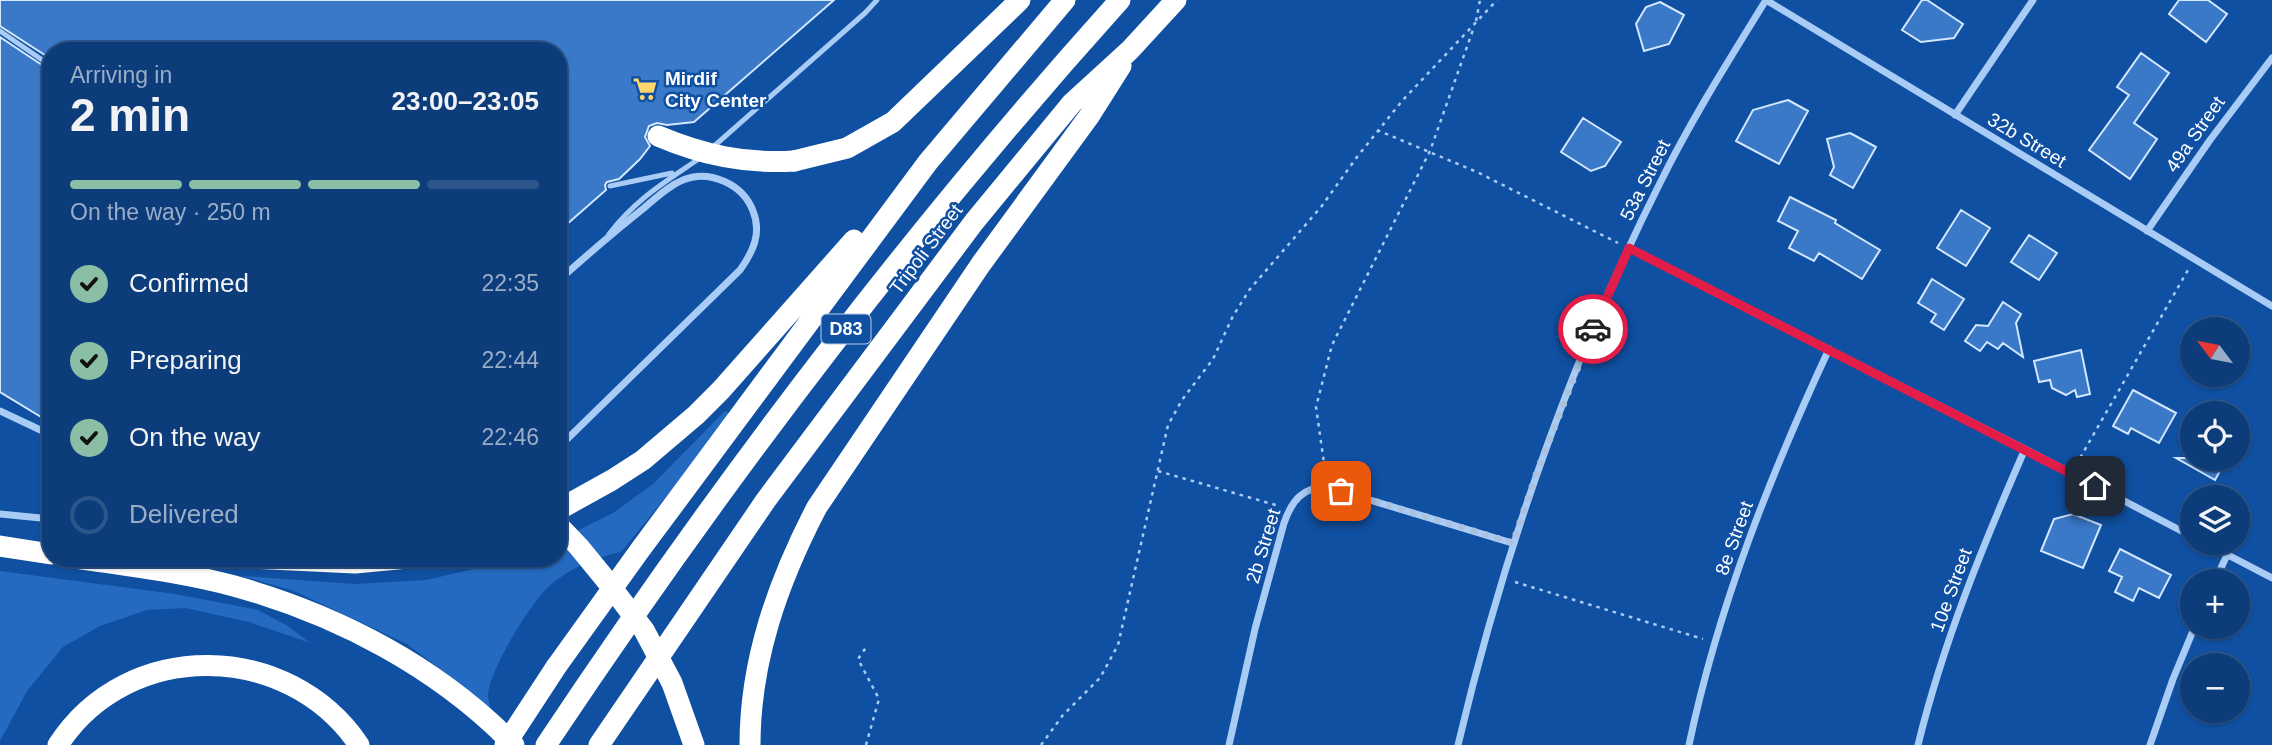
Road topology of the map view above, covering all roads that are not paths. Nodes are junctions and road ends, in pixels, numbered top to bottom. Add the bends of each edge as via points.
1 (877, 0) edge
2 (1020, 0) edge
3 (1065, 0) edge
4 (1120, 0) edge
5 (1176, 0) edge
6 (1766, 0) edge
7 (2033, 0) edge
8 (0, 31) edge
9 (1130, 50) junction
10 (2272, 58) edge
11 (42, 60) edge
12 (1955, 115) junction
13 (658, 136) dead end
14 (928, 162) junction
15 (675, 173) junction
16 (610, 186) dead end
17 (2147, 231) junction
18 (605, 239) junction
19 (1629, 248) junction
20 (567, 273) edge
21 (2272, 306) edge
22 (1829, 349) junction
23 (0, 411) edge
24 (42, 431) edge
25 (567, 439) edge
26 (2025, 449) junction
27 (567, 505) edge
28 (0, 514) edge
29 (42, 518) edge
30 (2180, 530) edge
31 (567, 534) edge
32 (1513, 543) junction
33 (42, 545) edge
34 (0, 546) edge
35 (42, 553) edge
36 (2227, 555) joint
37 (133, 567) edge
38 (2221, 569) edge
39 (2272, 578) edge
40 (2190, 639) edge
41 (58, 745) edge
42 (359, 745) edge
43 (505, 745) edge
44 (514, 745) edge
45 (546, 745) edge
46 (599, 745) edge
47 (694, 745) edge
48 (750, 745) edge
49 (1229, 745) edge
50 (1458, 745) edge
51 (1689, 745) edge
52 (1918, 745) edge
53 (2150, 745) edge

1 - 15 lane via 708,151
2 - 13 highway, bridge via 893,122 847,148 794,161 747,162
3 - 14 highway
4 - 45 highway, Tripoli Street / D83 via 960,184 846,329 746,460
5 - 9 highway, Tripoli Street / D83
6 - 12 street, 32b Street
6 - 19 street, 53a Street via 1693,121
7 - 12 street
8 - 11 lane
9 - 46 highway, Tripoli Street / D83 via 1072,103 974,222 766,500
9 - 48 highway via 1090,115 981,264 817,507 777,592 764,637
10 - 17 street, 49a Street
12 - 17 street, 32b Street
14 - 27 highway via 696,415 643,460
14 - 43 highway, bridge via 656,527
15 - 16 lane
15 - 18 lane via 637,203
17 - 21 street, 32b Street
18 - 20 street
18 - 25 street via 671,186 690,178 714,178 734,186 749,201 756,221 752,253 740,270
19 - 22 street
19 - 32 street, 53a Street via 1562,407
22 - 26 street
22 - 51 street, 8e Street via 1762,506 1714,642
23 - 24 street
26 - 30 street
26 - 52 street, 10e Street via 1968,586
28 - 29 street
31 - 47 highway, bridge via 644,630 672,683
32 - 49 street, 2b Street via 1327,487 1299,494 1288,509
32 - 50 street, 53a Street via 1480,649
33 - 34 highway
34 - 35 highway
36 - 38 street
36 - 39 street
37 - 44 highway via 278,599 365,636 432,677
40 - 53 street
41 - 42 highway via 77,721 114,691 158,672 205,665 252,670 297,687 335,715

